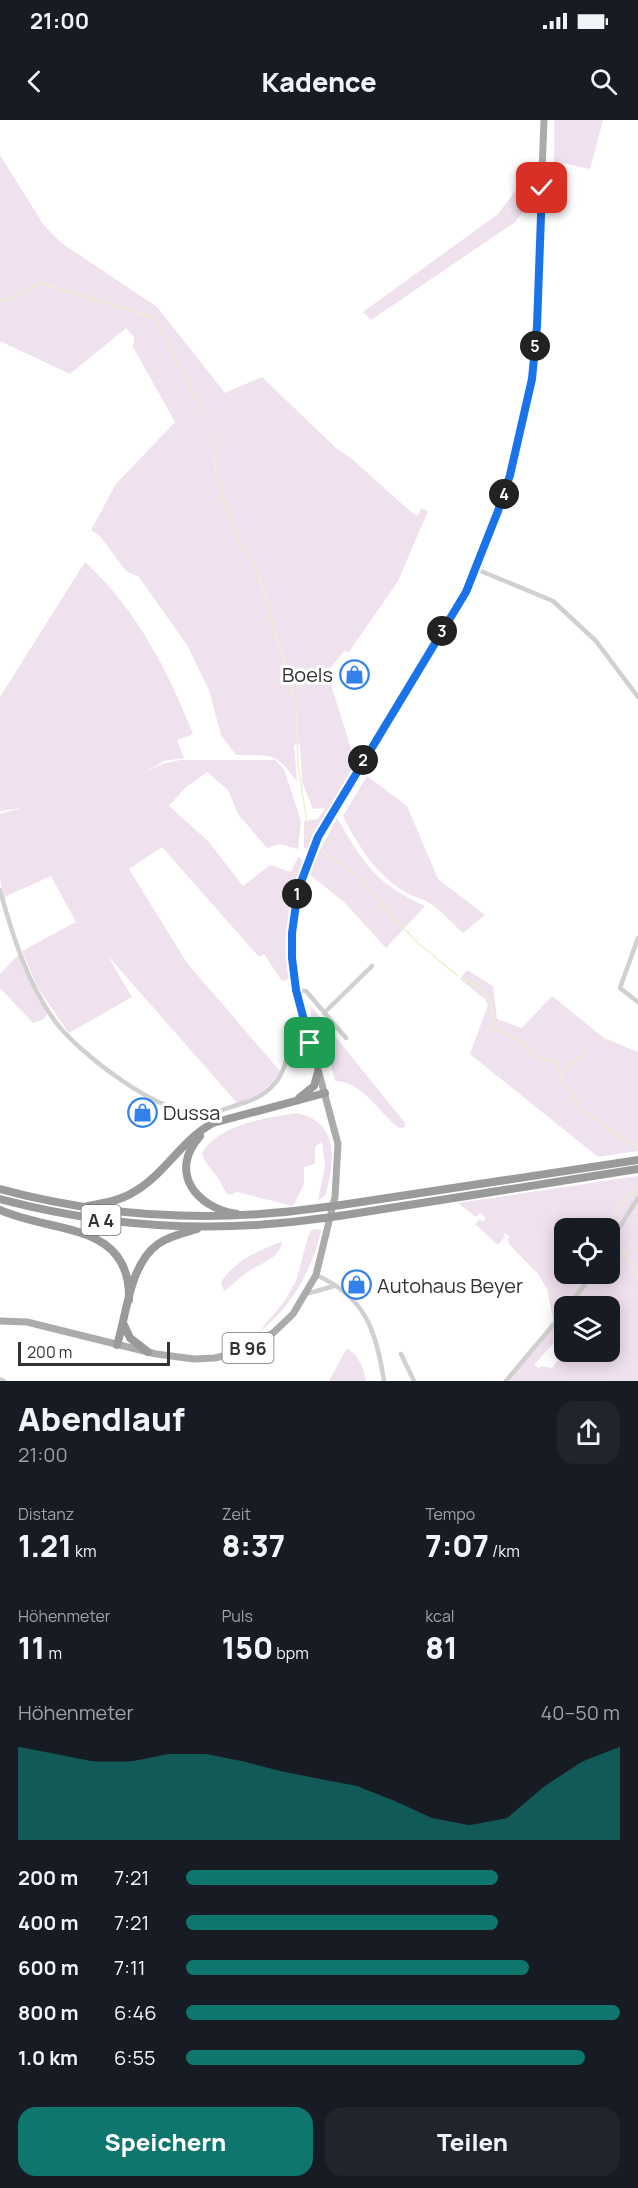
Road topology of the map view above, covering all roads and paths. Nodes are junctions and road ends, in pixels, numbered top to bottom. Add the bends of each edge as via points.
1 (544, 120) edge
2 (476, 569) junction
3 (638, 697) edge
4 (0, 890) edge
5 (638, 938) edge
6 (372, 966) dead end
7 (296, 990) junction
8 (638, 1002) edge
9 (324, 1013) junction
10 (305, 1025) junction
11 (346, 1038) dead end
12 (318, 1072) junction
13 (325, 1093) junction
14 (296, 1101) junction
15 (230, 1119) junction
16 (638, 1160) edge
17 (627, 1166) junction
18 (638, 1169) edge
19 (0, 1189) edge
20 (638, 1198) edge
21 (0, 1199) edge
22 (81, 1207) junction
23 (0, 1210) edge
24 (254, 1216) junction
25 (620, 1225) edge
26 (204, 1227) junction
27 (316, 1275) junction
28 (585, 1284) edge
29 (334, 1286) junction
30 (306, 1294) junction
31 (576, 1296) edge
32 (129, 1300) junction
33 (0, 1321) edge
34 (124, 1324) junction
35 (554, 1324) edge
36 (117, 1345) junction
37 (148, 1352) junction
38 (401, 1354) dead end
39 (384, 1381) edge
40 (414, 1381) edge
41 (506, 1381) edge

1 - 2 main road, B 96 via 532,379 510,475
2 - 3 street via 553,601 596,641
2 - 7 main road, B 96 via 310,855 298,890 292,933
4 - 10 street via 20,953 55,1021 105,1068 157,1101 201,1114 254,1100 277,1080 285,1064 291,1032
5 - 8 street via 620,988
6 - 9 street
7 - 9 street via 306,991
7 - 10 main road, B 96
9 - 11 street
10 - 12 main road, B 96
12 - 13 main road, B 96
12 - 14 highway via 311,1090
13 - 14 highway
13 - 27 main road, B 96 via 339,1163 332,1213
14 - 15 highway
15 - 22 highway via 198,1132 135,1192 114,1201
15 - 24 highway via 194,1143 187,1162 188,1178 197,1196 210,1206
16 - 17 highway, A 4
17 - 18 highway, A 4
17 - 24 highway, A 4, bridge
17 - 26 highway, A 4, bridge via 339,1216
19 - 22 highway, A 4
20 - 25 street
21 - 26 highway, A 4 via 109,1221
22 - 24 highway, A 4 via 163,1216
23 - 32 highway via 101,1240 126,1269
26 - 32 highway via 166,1239 152,1249 140,1267
27 - 29 street
27 - 30 main road, B 96
28 - 31 street
29 - 30 street
29 - 39 street via 367,1316
30 - 37 main road, B 96 via 283,1324 239,1352 206,1359
32 - 34 highway
33 - 36 main road, B 96 via 27,1322
34 - 36 highway
34 - 37 highway via 130,1338
35 - 41 street
36 - 37 main road, B 96
38 - 40 street

